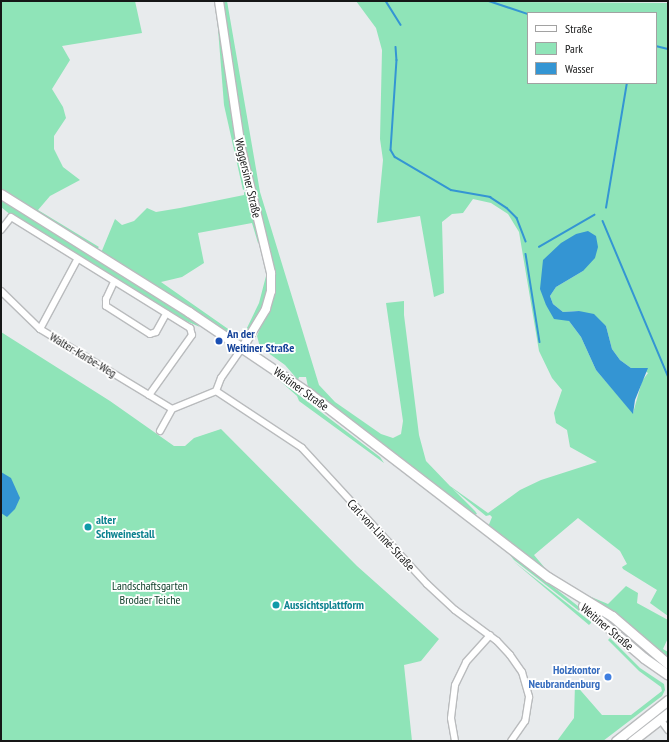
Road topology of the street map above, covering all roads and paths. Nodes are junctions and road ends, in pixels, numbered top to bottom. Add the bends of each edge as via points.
1 (219, 1) edge
2 (1, 194) edge
3 (1, 230) edge
4 (77, 260) junction
5 (114, 282) junction
6 (1, 291) edge
7 (166, 314) junction
8 (40, 329) junction
9 (243, 347) junction
10 (216, 391) junction
11 (149, 395) junction
12 (172, 409) junction
13 (160, 431) dead end
14 (548, 577) junction
15 (490, 635) junction
16 (668, 664) edge
17 (668, 675) edge
18 (668, 700) edge
19 (668, 713) edge
20 (657, 716) junction
21 (668, 730) edge
22 (455, 741) edge
23 (512, 741) edge
24 (616, 741) edge
25 (632, 741) edge

1 - 9 main road, Woggersiner Straße via 241,148 271,273 266,309
2 - 9 main road, Weitiner Straße
3 - 4 street via 11,217
4 - 5 street
4 - 8 street
5 - 7 street
5 - 7 street via 106,299 106,306 150,334 156,332
6 - 8 street, Walter-Karbe-Weg
7 - 11 street via 192,331
8 - 11 street, Walter-Karbe-Weg
9 - 10 street via 221,378
9 - 14 main road, Weitiner Straße via 310,394
10 - 12 street
10 - 15 street, Carl-von-Linné-Straße via 302,448 428,584 455,610
11 - 12 street, Walter-Karbe-Weg
12 - 13 street
14 - 16 main road, Weitiner Straße via 612,616
14 - 17 main road, Weitiner Straße via 614,630 644,658
15 - 22 street via 466,662 455,684 450,718
15 - 23 street, Carl-von-Linné-Straße via 516,662 528,689 525,721
18 - 20 main road
19 - 20 main road
20 - 21 street
20 - 24 main road
20 - 25 main road

